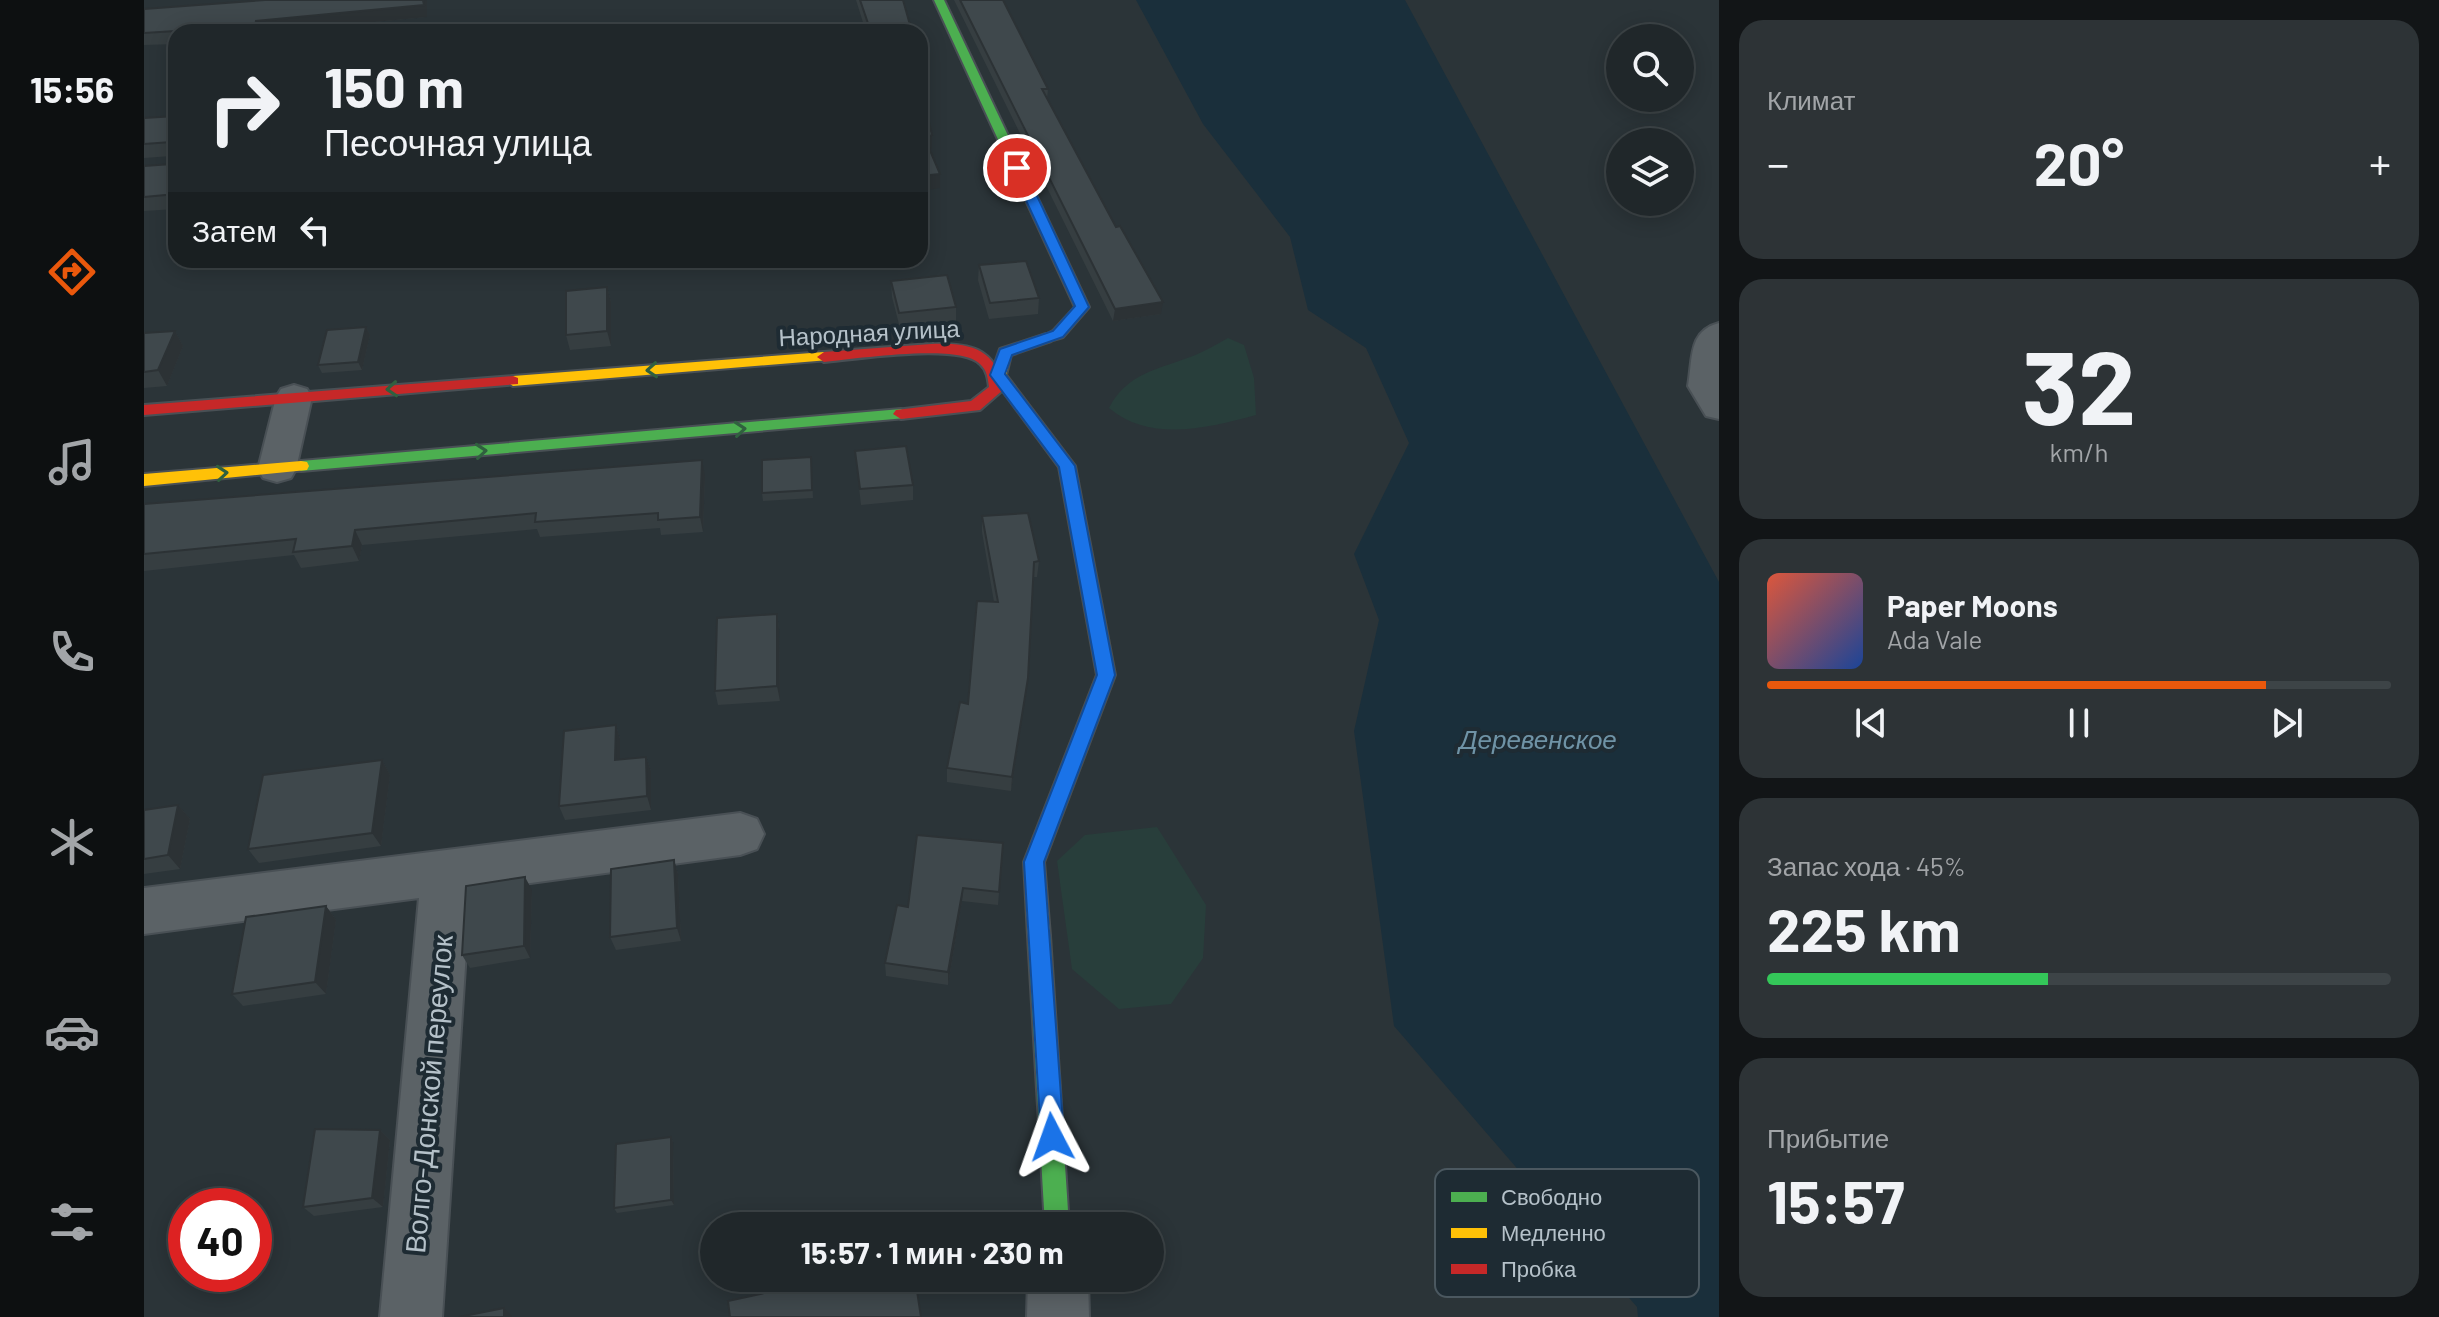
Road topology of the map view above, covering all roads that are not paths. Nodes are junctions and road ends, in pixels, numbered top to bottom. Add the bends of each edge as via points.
1 (939, 0) edge
2 (1719, 334) edge
3 (998, 375) junction
4 (294, 397) junction
5 (1719, 407) edge
6 (144, 410) edge
7 (277, 469) junction
8 (144, 480) edge
9 (740, 834) dead end
10 (446, 872) junction
11 (144, 911) edge
12 (1056, 1212) edge
13 (1058, 1292) edge
14 (411, 1317) edge
15 (1058, 1317) edge

1 - 3 street via 1082,307 1058,334 1005,352
2 - 5 street via 1714,336 1706,386
3 -> 4 street, Народная улица via 985,357 957,347
7 -> 3 street via 963,409 988,398 997,389
3 - 12 street, Народная улица via 1067,466 1106,675 1034,862
4 - 6 street, Народная улица
4 - 7 street
8 -> 7 street
9 - 10 street
10 - 11 street
10 - 14 street, Волго-Донской переулок
13 - 15 street

